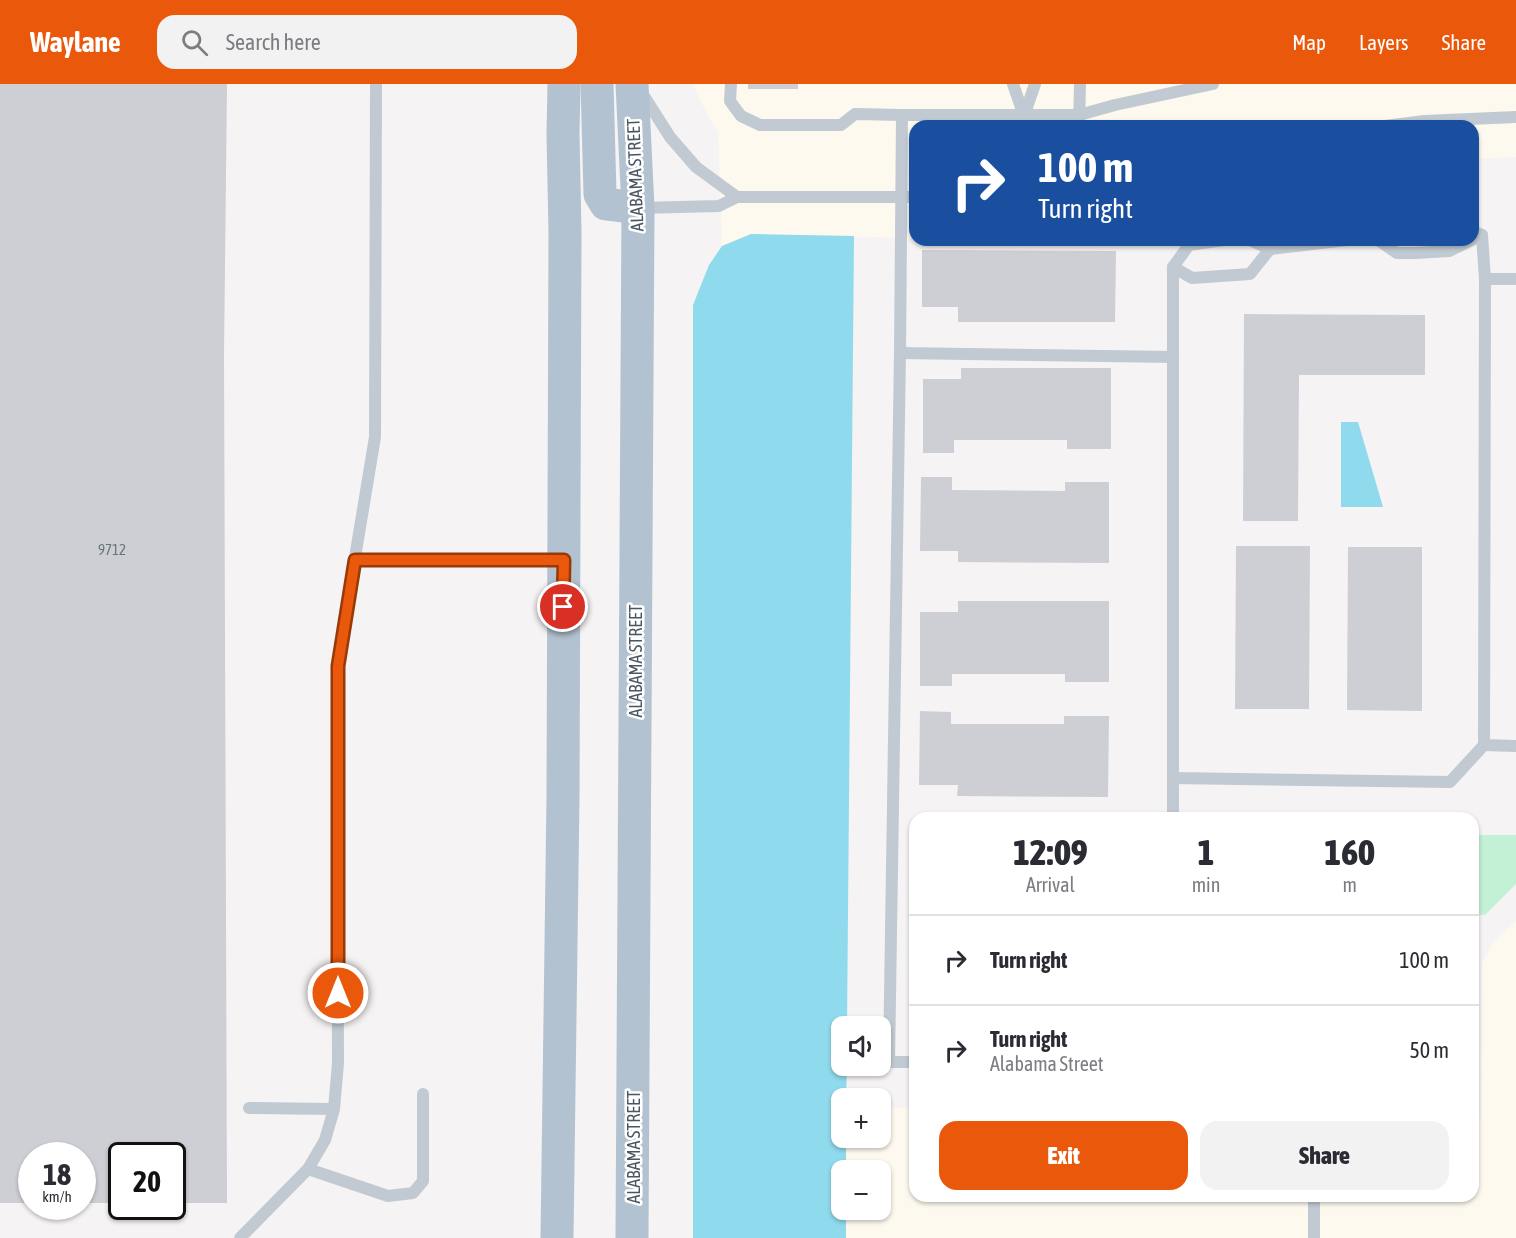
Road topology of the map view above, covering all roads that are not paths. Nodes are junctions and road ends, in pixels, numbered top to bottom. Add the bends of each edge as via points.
1 (376, 84) edge
2 (564, 84) edge
3 (597, 84) edge
4 (634, 84) edge
5 (730, 84) edge
6 (1013, 84) edge
7 (1035, 84) edge
8 (1080, 84) edge
9 (1213, 84) edge
10 (902, 116) junction
11 (1024, 116) junction
12 (1516, 117) edge
13 (1068, 120) edge
14 (1079, 120) edge
15 (1081, 120) edge
16 (1447, 120) edge
17 (737, 197) junction
18 (909, 197) edge
19 (901, 198) junction
20 (638, 208) junction
21 (1479, 240) edge
22 (1188, 246) edge
23 (1263, 246) edge
24 (1292, 246) edge
25 (1387, 246) edge
26 (1457, 246) edge
27 (1270, 249) junction
28 (1173, 267) junction
29 (1485, 279) junction
30 (1516, 279) edge
31 (900, 353) junction
32 (1173, 357) junction
33 (355, 560) junction
34 (564, 560) junction
35 (1484, 745) junction
36 (1516, 746) edge
37 (1173, 778) junction
38 (1173, 812) edge
39 (909, 1062) edge
40 (423, 1094) dead end
41 (249, 1108) dead end
42 (334, 1109) junction
43 (308, 1169) junction
44 (1314, 1202) edge
45 (240, 1238) edge
46 (557, 1238) edge
47 (632, 1238) edge
48 (1314, 1238) edge

1 - 33 lane via 375,438
2 - 34 main road
3 - 20 main road via 600,195 606,204
4 - 17 lane via 696,167
4 - 20 main road, ALABAMA STREET
5 - 10 lane via 730,101 741,116 760,125 841,125 855,114
6 - 11 lane
7 - 11 lane
8 - 14 lane
9 - 15 lane via 1115,105
10 - 11 lane
10 - 19 lane
11 - 13 lane
12 - 16 lane
17 - 19 lane
17 - 20 lane via 719,206
18 - 19 lane
19 - 31 lane
20 - 47 main road, ALABAMA STREET
21 - 29 lane
22 - 28 lane
23 - 27 lane
24 - 27 lane
25 - 26 lane via 1397,253 1449,251
27 - 28 lane via 1250,274 1192,278
28 - 32 lane
29 - 30 lane
29 - 35 lane
31 - 32 lane
31 - 39 lane via 889,1062
32 - 37 lane
33 - 34 lane
33 - 42 lane via 338,666 338,1063
34 - 46 main road
35 - 36 lane
35 - 37 lane via 1450,782
37 - 38 lane
40 - 43 lane via 423,1181 413,1193 388,1196
41 - 42 lane
42 - 43 lane via 325,1140
43 - 45 lane
44 - 48 lane

